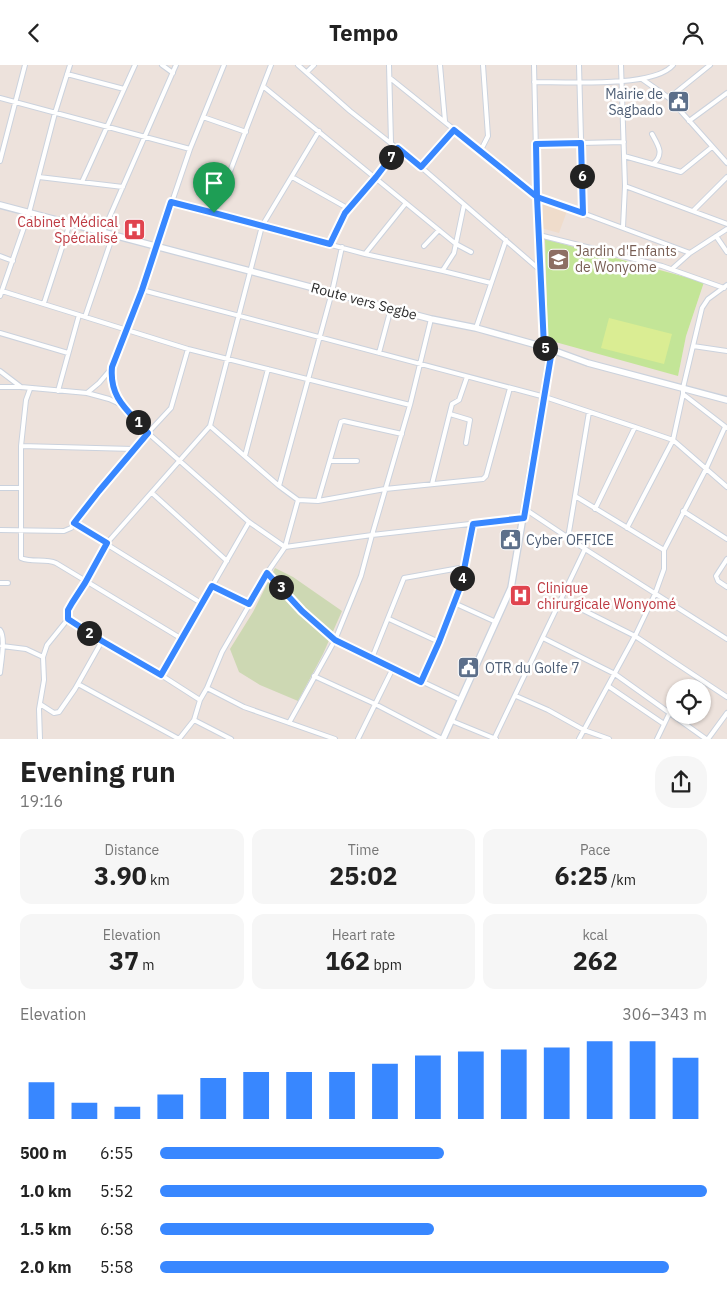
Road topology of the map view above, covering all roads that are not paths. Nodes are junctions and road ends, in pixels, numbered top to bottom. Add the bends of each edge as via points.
1 (25, 65) edge
2 (70, 65) edge
3 (135, 65) edge
4 (162, 65) edge
5 (176, 65) edge
6 (224, 65) edge
7 (272, 65) edge
8 (298, 65) edge
9 (314, 65) edge
10 (389, 65) edge
11 (440, 65) edge
12 (483, 65) edge
13 (534, 65) edge
14 (579, 65) edge
15 (622, 65) edge
16 (673, 65) edge
17 (710, 65) edge
18 (307, 72) junction
19 (173, 73) junction
20 (67, 74) junction
21 (390, 78) junction
22 (642, 79) junction
23 (580, 81) junction
24 (622, 81) junction
25 (534, 82) junction
26 (264, 87) junction
27 (124, 89) junction
28 (726, 95) edge
29 (0, 98) edge
30 (669, 98) junction
31 (16, 102) junction
32 (56, 113) junction
33 (203, 117) junction
34 (445, 121) junction
35 (689, 121) junction
36 (108, 127) junction
37 (454, 130) junction
38 (320, 131) junction
39 (246, 132) junction
40 (652, 134) dead end
41 (146, 137) junction
42 (391, 142) junction
43 (624, 142) junction
44 (581, 143) junction
45 (536, 144) junction
46 (712, 147) junction
47 (398, 148) junction
48 (190, 149) junction
49 (481, 150) junction
50 (624, 155) junction
51 (0, 161) edge
52 (727, 163) edge
53 (653, 165) junction
54 (421, 167) junction
55 (39, 177) junction
56 (292, 177) junction
57 (376, 177) junction
58 (727, 177) edge
59 (82, 182) junction
60 (625, 186) junction
61 (123, 187) junction
62 (537, 197) junction
63 (171, 202) junction
64 (406, 203) junction
65 (0, 205) edge
66 (464, 205) junction
67 (349, 209) junction
68 (692, 211) junction
69 (29, 213) junction
70 (214, 213) junction
71 (583, 213) junction
72 (70, 223) junction
73 (727, 224) edge
74 (262, 227) junction
75 (623, 227) junction
76 (727, 229) edge
77 (439, 230) junction
78 (103, 232) junction
79 (113, 235) junction
80 (539, 235) junction
81 (716, 235) junction
82 (506, 240) junction
83 (330, 244) junction
84 (456, 244) junction
85 (424, 245) dead end
86 (156, 246) junction
87 (342, 247) junction
88 (471, 252) dead end
89 (727, 252) edge
90 (690, 253) junction
91 (365, 254) junction
92 (0, 256) edge
93 (13, 261) junction
94 (672, 269) junction
95 (540, 270) junction
96 (251, 271) junction
97 (443, 271) junction
98 (491, 283) junction
99 (726, 287) edge
100 (142, 290) junction
101 (332, 292) junction
102 (1, 293) edge
103 (44, 303) junction
104 (392, 308) junction
105 (79, 315) junction
106 (239, 316) junction
107 (85, 317) junction
108 (431, 319) junction
109 (476, 328) junction
110 (127, 330) junction
111 (0, 333) edge
112 (320, 338) junction
113 (693, 346) junction
114 (544, 347) junction
115 (188, 349) junction
116 (552, 350) junction
117 (727, 351) edge
118 (68, 353) junction
119 (379, 353) junction
120 (228, 358) junction
121 (420, 364) junction
122 (112, 367) junction
123 (268, 369) junction
124 (0, 371) edge
125 (467, 377) junction
126 (308, 379) junction
127 (0, 387) edge
128 (21, 387) junction
129 (510, 388) junction
130 (30, 389) junction
131 (58, 391) junction
132 (683, 391) junction
133 (87, 393) junction
134 (544, 397) junction
135 (727, 400) edge
136 (120, 404) junction
137 (410, 405) junction
138 (588, 412) junction
139 (450, 414) junction
140 (210, 426) junction
141 (635, 427) junction
142 (726, 428) edge
143 (148, 433) junction
144 (402, 434) junction
145 (673, 440) junction
146 (466, 443) dead end
147 (22, 446) junction
148 (133, 449) junction
149 (245, 456) junction
150 (181, 461) junction
151 (330, 461) junction
152 (358, 461) dead end
153 (706, 469) junction
154 (432, 485) junction
155 (279, 486) junction
156 (727, 487) edge
157 (0, 488) edge
158 (21, 488) junction
159 (385, 489) junction
160 (152, 493) junction
161 (574, 496) junction
162 (298, 500) junction
163 (318, 501) junction
164 (525, 509) junction
165 (595, 509) junction
166 (684, 511) junction
167 (524, 518) junction
168 (249, 522) junction
169 (74, 523) junction
170 (473, 524) junction
171 (627, 529) junction
172 (0, 530) edge
173 (20, 530) junction
174 (372, 535) junction
175 (568, 537) junction
176 (727, 539) edge
177 (107, 543) junction
178 (285, 547) junction
179 (585, 549) junction
180 (664, 550) junction
181 (727, 559) edge
182 (227, 561) junction
183 (465, 567) junction
184 (406, 571) dead end
185 (267, 573) junction
186 (404, 578) junction
187 (0, 583) edge
188 (8, 583) dead end
189 (85, 583) junction
190 (212, 586) junction
191 (727, 587) edge
192 (655, 593) junction
193 (561, 599) junction
194 (201, 603) junction
195 (454, 603) junction
196 (249, 604) junction
197 (68, 619) junction
198 (389, 619) junction
199 (496, 622) junction
200 (0, 630) edge
201 (635, 636) junction
202 (543, 638) junction
203 (182, 639) junction
204 (727, 639) edge
205 (335, 640) junction
206 (102, 641) junction
207 (439, 642) junction
208 (2, 646) junction
209 (42, 657) junction
210 (372, 658) junction
211 (393, 668) junction
212 (0, 673) edge
213 (615, 674) junction
214 (161, 675) junction
215 (314, 676) junction
216 (421, 682) junction
217 (78, 684) junction
218 (608, 685) junction
219 (207, 688) junction
220 (516, 696) junction
221 (727, 697) edge
222 (200, 700) junction
223 (461, 700) junction
224 (375, 704) junction
225 (40, 705) junction
226 (666, 709) edge
227 (727, 713) edge
228 (194, 720) junction
229 (666, 720) edge
230 (452, 721) junction
231 (289, 723) junction
232 (664, 724) junction
233 (686, 724) edge
234 (584, 730) junction
235 (40, 739) edge
236 (231, 739) edge
237 (335, 739) edge
238 (358, 739) edge
239 (443, 739) edge
240 (495, 739) edge
241 (580, 739) edge
242 (609, 739) edge
243 (657, 739) edge
244 (707, 739) edge

1 - 31 street
2 - 20 street
3 - 27 street
4 - 19 street
5 - 19 street
6 - 33 street
7 - 26 street
8 - 18 street
9 - 18 street
10 - 21 street
11 - 34 street
12 - 49 street via 488,135
13 - 25 street
14 - 23 street
15 - 24 street
16 - 22 street via 662,73
17 - 30 street
18 - 42 street
19 - 41 street
20 - 27 street
20 - 32 street
21 - 34 street
21 - 42 street
22 - 24 street
22 - 30 street
23 - 24 street
23 - 25 street
23 - 44 street
24 - 43 street
25 - 45 street
26 - 38 street
26 - 39 street
27 - 36 street
28 - 35 street
29 - 31 street
30 - 35 street
31 - 32 street
31 - 51 street
32 - 36 street
32 - 55 street
33 - 39 street
33 - 48 street
34 - 37 street
35 - 46 street
36 - 41 street
36 - 59 street
37 - 49 street
37 - 54 street
38 - 56 street
38 - 57 street
39 - 70 street
40 - 53 street via 660,153
41 - 48 street
41 - 61 street
42 - 47 street
43 - 44 street
43 - 50 street
44 - 45 street
44 - 71 street
45 - 62 street
46 - 52 street
46 - 53 street via 682,172
47 - 54 street
47 - 57 street
48 - 63 street
49 - 62 street
50 - 53 street
50 - 60 street
54 - 66 street
55 - 59 street
55 - 69 street
56 - 67 street
56 - 74 street
57 - 64 street
57 - 67 street
58 - 68 street
59 - 61 street
60 - 68 street
60 - 75 street
61 - 78 street
62 - 71 street
62 - 80 street
63 - 70 street
63 - 86 street
64 - 77 street
64 - 91 street
65 - 69 main road, Route vers Segbe
66 - 82 street
66 - 84 street
67 - 83 street
68 - 73 street
69 - 72 main road, Route vers Segbe
69 - 93 street
70 - 74 street
71 - 75 street
72 - 78 main road, Route vers Segbe
72 - 103 street
74 - 83 street
74 - 96 street
75 - 90 street
76 - 81 street
77 - 84 street
77 - 85 street
78 - 79 main road, Route vers Segbe
79 - 86 main road, Route vers Segbe
79 - 107 street
80 - 94 street
80 - 95 street
81 - 89 street
81 - 90 street
82 - 95 street
82 - 98 street
83 - 87 street
84 - 88 street
84 - 97 street
86 - 96 main road, Route vers Segbe
86 - 100 street
87 - 91 street
87 - 101 street
90 - 94 street
91 - 97 street
92 - 93 street
93 - 102 street
94 - 99 street
95 - 114 street
96 - 101 main road, Route vers Segbe
96 - 106 street
97 - 98 street
98 - 109 street
99 - 113 street via 715,292 704,304
100 - 106 street
100 - 110 street
101 - 104 main road, Route vers Segbe
101 - 112 street
102 - 103 street
103 - 105 street
104 - 108 main road, Route vers Segbe
104 - 119 street
105 - 107 street
105 - 118 street
106 - 112 street
106 - 120 street
107 - 110 street
108 - 109 main road, Route vers Segbe
108 - 121 street
109 - 114 main road, Route vers Segbe
110 - 115 street
110 - 122 street
111 - 118 street
112 - 119 street
112 - 126 street
113 - 117 street
113 - 132 street
114 - 116 main road, Route vers Segbe
115 - 120 street
115 - 143 street via 173,405
116 - 132 main road, Route vers Segbe
116 - 134 main road
118 - 131 street
119 - 121 street
120 - 123 street
120 - 140 street
121 - 125 street
121 - 137 street
122 - 133 street
122 - 136 street via 113,387
123 - 126 street
123 - 149 street
124 - 128 street
125 - 129 street
125 - 139 street
126 - 137 street
126 - 155 street
127 - 128 street
128 - 130 street
129 - 134 street
129 - 154 street via 485,478
130 - 131 street
130 - 147 street
131 - 133 street
132 - 135 main road, Route vers Segbe
132 - 142 street
132 - 145 street
133 - 136 street
134 - 138 street
134 - 164 main road
136 - 143 street
137 - 144 street
138 - 141 street
138 - 161 street
139 - 146 street via 470,420
139 - 154 street
140 - 149 street
140 - 150 street
141 - 145 street
141 - 165 street
142 - 153 street
143 - 148 street
143 - 150 street
144 - 151 street via 340,422
144 - 159 street
145 - 153 street
145 - 171 street
147 - 148 street
147 - 158 street
148 - 169 street
149 - 155 street
150 - 160 street
150 - 168 street
151 - 152 street
151 - 163 street
153 - 156 street
153 - 166 street
154 - 159 street
155 - 162 street
157 - 158 street
158 - 173 street
159 - 163 street
159 - 174 street
160 - 177 street
160 - 182 street
161 - 165 street
161 - 175 street
162 - 163 street
162 - 178 street
164 - 167 main road
164 - 175 street
165 - 171 street
166 - 176 street
166 - 180 street
167 - 170 street
167 - 199 main road via 511,588
168 - 178 street
168 - 182 street
169 - 173 street via 64,531
169 - 177 street
170 - 174 street
170 - 183 street
171 - 180 street
172 - 173 street
173 - 189 street via 21,558 52,561
174 - 178 street
174 - 205 street via 361,576
175 - 179 street
177 - 189 street
177 - 194 street
178 - 185 street
179 - 192 street
179 - 193 street
180 - 192 street via 664,569
181 - 191 street via 716,579
182 - 190 street
183 - 186 street
183 - 195 street
184 - 186 street
185 - 196 street
185 - 205 street via 302,611
186 - 198 street
187 - 188 street
189 - 197 street via 68,610
189 - 203 street
190 - 194 street
190 - 196 street
192 - 201 street
192 - 204 street
193 - 201 street
193 - 202 street
194 - 203 street
195 - 199 street
195 - 207 street
196 - 219 street via 222,652
197 - 206 street
197 - 209 street via 47,645
198 - 207 street
198 - 210 street
199 - 223 main road
200 - 208 street via 3,633
201 - 213 street
201 - 221 street
202 - 213 street
202 - 220 street
203 - 214 street
205 - 210 street
205 - 215 street
206 - 214 street
206 - 217 street
207 - 216 street
208 - 209 street via 26,649
208 - 212 street
209 - 225 street via 44,680
210 - 211 street
211 - 216 street
211 - 224 street
213 - 218 street
213 - 226 street
214 - 222 street
215 - 224 street
215 - 231 street
216 - 223 street
217 - 225 street via 59,712 54,713
217 - 228 street via 179,739
218 - 232 street
218 - 234 street
219 - 222 street
219 - 231 street via 244,707
220 - 234 street
220 - 240 street
222 - 228 street
223 - 230 main road
224 - 238 street
224 - 239 street
225 - 235 street
227 - 244 street
228 - 236 street
229 - 232 street
230 - 239 main road
230 - 240 street
231 - 237 street
232 - 243 street
233 - 244 street
234 - 241 street
234 - 242 street

